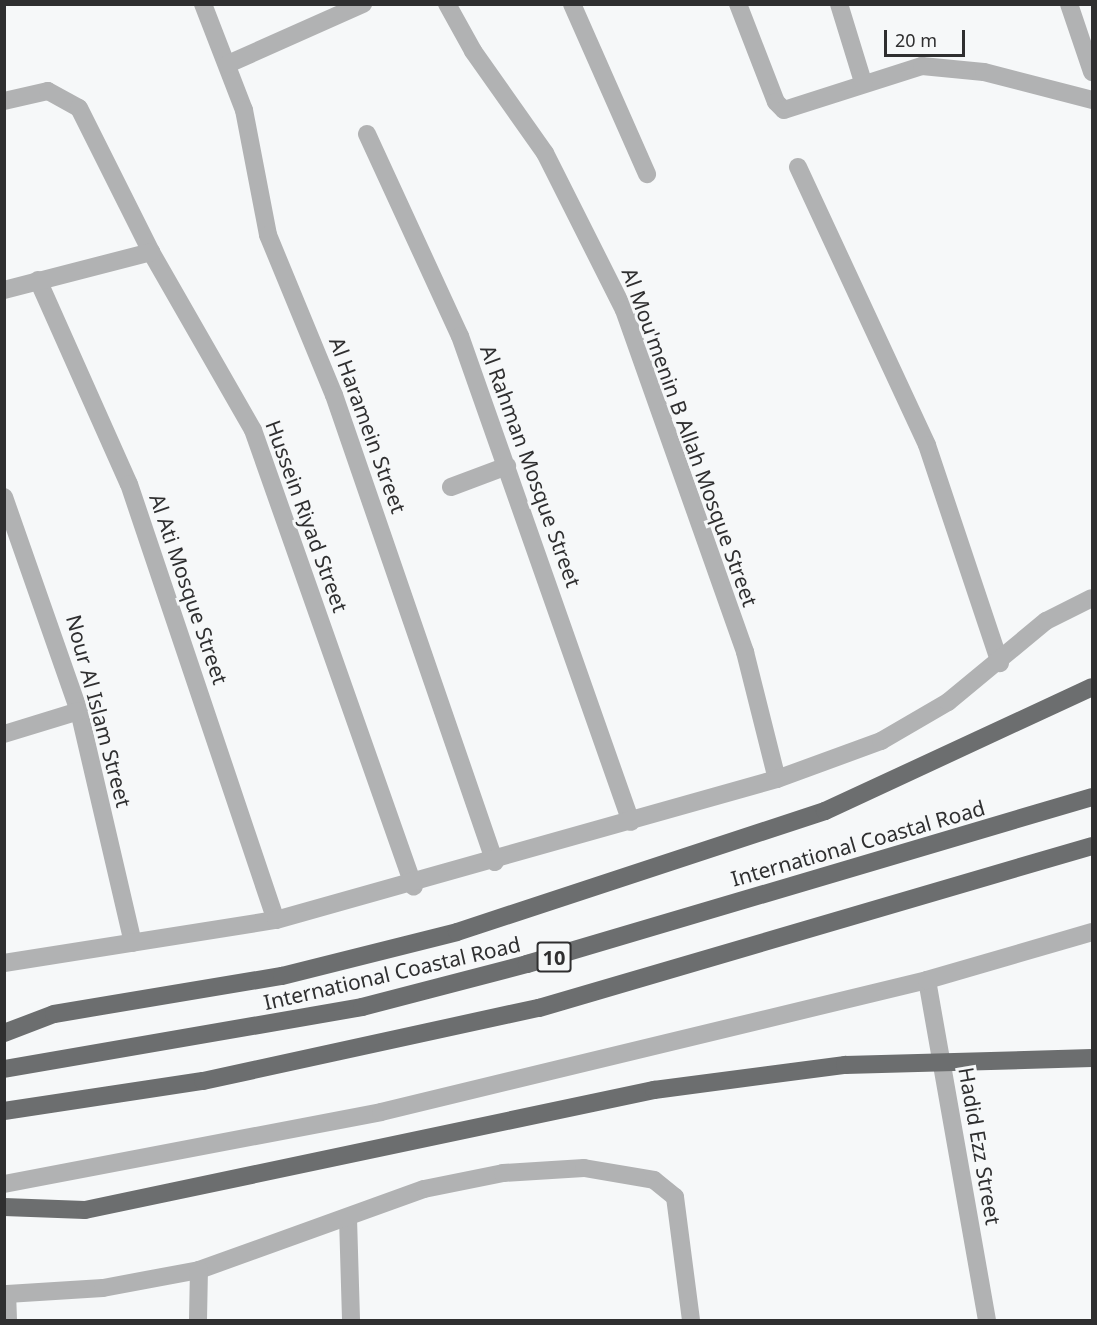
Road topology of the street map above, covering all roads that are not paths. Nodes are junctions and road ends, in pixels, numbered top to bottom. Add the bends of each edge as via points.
1 (203, 4) edge
2 (363, 4) edge
3 (447, 4) edge
4 (572, 4) edge
5 (738, 4) edge
6 (840, 4) edge
7 (1069, 4) edge
8 (228, 64) junction
9 (1092, 72) edge
10 (863, 82) junction
11 (1092, 100) edge
12 (4, 101) edge
13 (368, 134) dead end
14 (798, 167) dead end
15 (647, 174) dead end
16 (151, 252) junction
17 (38, 280) junction
18 (4, 290) edge
19 (507, 465) junction
20 (451, 487) dead end
21 (4, 496) edge
22 (1092, 598) edge
23 (1000, 663) junction
24 (1092, 687) edge
25 (79, 711) junction
26 (4, 734) edge
27 (777, 779) junction
28 (1092, 797) edge
29 (631, 822) junction
30 (1092, 846) edge
31 (495, 862) junction
32 (414, 886) junction
33 (276, 920) junction
34 (1092, 932) edge
35 (133, 942) junction
36 (4, 963) edge
37 (927, 980) junction
38 (4, 1033) edge
39 (1092, 1058) edge
40 (4, 1069) edge
41 (4, 1111) edge
42 (4, 1184) edge
43 (4, 1207) edge
44 (348, 1218) junction
45 (199, 1270) junction
46 (8, 1320) edge
47 (198, 1320) edge
48 (351, 1320) edge
49 (691, 1320) edge
50 (987, 1320) edge

1 - 8 street, Al Haramein Street
2 - 8 street
3 - 27 street, Al Mou'menin B Allah Mosque Street via 473,51 545,153 624,310 746,652
4 - 15 street
5 - 10 street via 776,102 784,110
6 - 10 street
7 - 9 street
8 - 31 street, Al Haramein Street via 244,110 268,235 334,395
10 - 11 street via 922,66 953,66
12 - 16 street, Hussein Riyad Street via 59,92 79,108
13 - 19 street, Al Rahman Mosque Street via 425,249
14 - 23 street via 927,445
16 - 17 street
16 - 32 street, Hussein Riyad Street via 258,441
17 - 18 street
17 - 33 street, Al Ati Mosque Street via 129,484
19 - 20 street
19 - 29 street, Al Rahman Mosque Street
21 - 25 street, Nour Al Islam Street
22 - 23 street via 1046,621
23 - 27 street via 881,741
24 - 38 highway via 825,811 392,950 205,991 54,1014
25 - 26 street
25 - 35 street, Nour Al Islam Street
27 - 29 street
28 - 40 highway, International Coastal Road / 10 via 527,964 362,1007
29 - 31 street
30 - 41 highway, 10 via 538,1008 203,1081
31 - 32 street
32 - 33 street
33 - 35 street
34 - 37 street
35 - 36 street
37 - 42 street via 381,1112
37 - 50 street, Hadid Ezz Street
39 - 43 highway via 845,1065 654,1090 85,1210
44 - 45 street
44 - 48 street
44 - 49 street via 424,1189 503,1173 584,1168 654,1180 675,1197
45 - 46 street via 104,1288 7,1294
45 - 47 street

